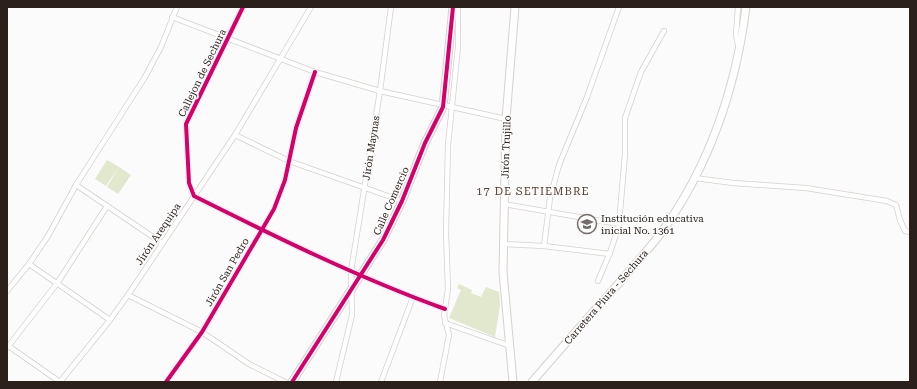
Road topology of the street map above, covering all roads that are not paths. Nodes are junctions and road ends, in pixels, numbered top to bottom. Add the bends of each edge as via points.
1 (177, 7) edge
2 (243, 7) edge
3 (311, 7) edge
4 (391, 7) edge
5 (453, 7) edge
6 (458, 7) edge
7 (515, 7) edge
8 (618, 7) edge
9 (738, 7) edge
10 (746, 7) edge
11 (172, 17) junction
12 (664, 31) dead end
13 (227, 39) junction
14 (740, 51) junction
15 (281, 60) junction
16 (315, 72) junction
17 (380, 91) junction
18 (443, 107) junction
19 (452, 108) junction
20 (506, 119) junction
21 (235, 135) junction
22 (289, 161) junction
23 (695, 178) junction
24 (76, 185) junction
25 (365, 188) junction
26 (194, 196) junction
27 (402, 201) junction
28 (504, 204) junction
29 (107, 206) junction
30 (548, 212) junction
31 (619, 224) junction
32 (261, 230) junction
33 (910, 232) edge
34 (162, 243) junction
35 (504, 244) junction
36 (544, 246) junction
37 (610, 254) junction
38 (30, 264) junction
39 (351, 271) junction
40 (361, 275) junction
41 (598, 281) dead end
42 (58, 282) junction
43 (350, 289) junction
44 (7, 291) edge
45 (128, 295) junction
46 (413, 298) junction
47 (445, 309) junction
48 (110, 320) junction
49 (445, 323) junction
50 (202, 332) junction
51 (510, 346) junction
52 (7, 347) edge
53 (60, 382) edge
54 (166, 382) edge
55 (285, 382) edge
56 (292, 382) edge
57 (336, 382) edge
58 (381, 382) edge
59 (440, 382) edge
60 (513, 382) edge
61 (532, 382) edge

1 - 11 street
2 - 13 street, Callejon de Sechura
3 - 15 street, Jirón Arequipa
4 - 17 street, Jirón Maynas
5 - 18 street, Calle Comercio
6 - 19 street
7 - 20 street, Jirón Trujillo
8 - 30 street via 588,97 559,165
9 - 14 street via 736,35
10 - 14 street, Carretera Piura - Sechura
11 - 13 street
11 - 24 street via 161,47 145,77
12 - 31 street via 641,72 626,118 626,154
13 - 15 street
13 - 26 street, Callejon de Sechura via 186,124 189,183
14 - 23 street, Carretera Piura - Sechura via 724,111
15 - 16 street
15 - 21 street, Jirón Arequipa
16 - 17 street
16 - 22 street, Jirón San Pedro via 296,128
17 - 18 street
17 - 25 street, Jirón Maynas
18 - 19 street
18 - 27 street, Calle Comercio via 425,143
19 - 20 street
19 - 47 street via 448,126 448,289
20 - 28 street, Jirón Trujillo
21 - 22 street
21 - 26 street, Jirón Arequipa
22 - 25 street
22 - 32 street, Jirón San Pedro via 274,209
23 - 33 street via 806,188 887,201 896,205 905,231
23 - 61 street, Carretera Piura - Sechura via 656,240
24 - 29 street
24 - 38 street
25 - 27 street
25 - 39 street, Jirón Maynas
26 - 32 street
26 - 34 street, Jirón Arequipa
27 - 40 street, Calle Comercio via 383,240
28 - 30 street
28 - 35 street, Jirón Trujillo
29 - 34 street
29 - 42 street
30 - 31 street
30 - 36 street
31 - 37 street
32 - 39 street
32 - 50 street, Jirón San Pedro
34 - 45 street, Jirón Arequipa
35 - 36 street
35 - 51 street, Jirón Trujillo via 504,290
36 - 37 street
37 - 41 street
38 - 42 street
38 - 44 street
39 - 40 street
39 - 43 street, Jirón Maynas
40 - 43 street, Calle Comercio
40 - 46 street
42 - 48 street
42 - 52 street
43 - 56 street, Calle Comercio
43 - 57 street, Jirón Maynas via 352,315
45 - 48 street, Jirón Arequipa
45 - 50 street
46 - 47 street
46 - 58 street
47 - 49 street
48 - 53 street, Jirón Arequipa
49 - 51 street
49 - 59 street via 449,335
50 - 54 street, Jirón San Pedro
50 - 55 street via 249,364
51 - 60 street, Jirón Trujillo
52 - 53 street

